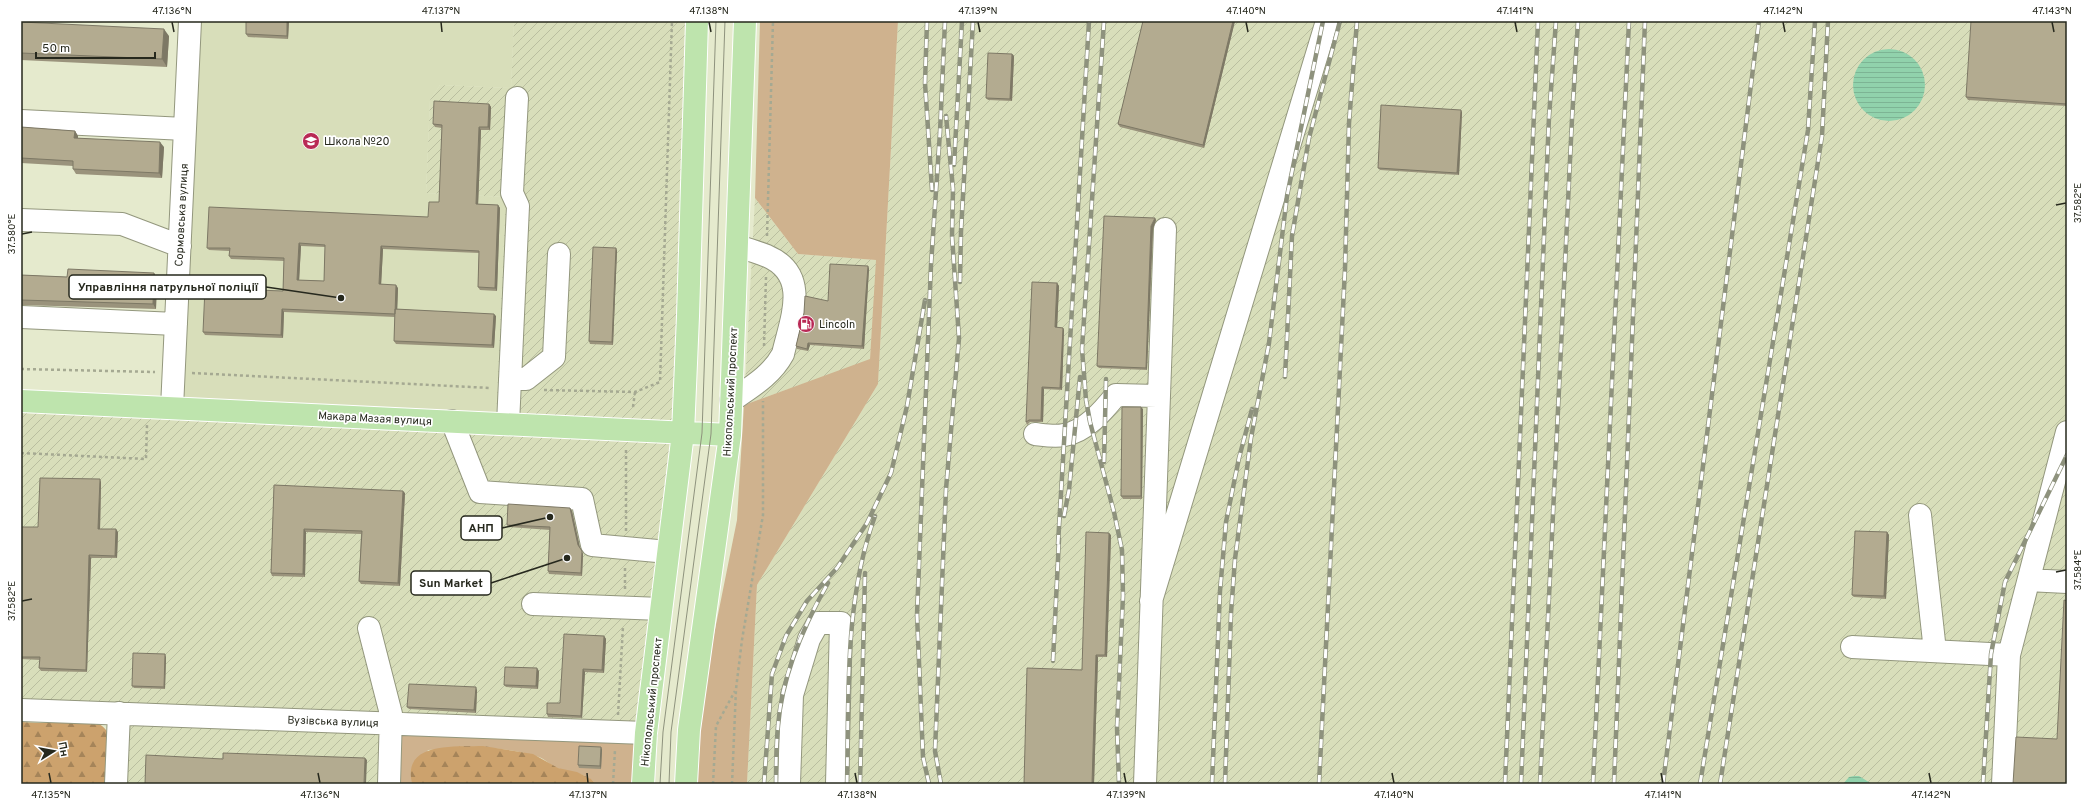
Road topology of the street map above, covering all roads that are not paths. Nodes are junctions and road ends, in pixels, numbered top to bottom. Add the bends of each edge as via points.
1 (190, 21) edge
2 (697, 21) edge
3 (745, 21) edge
4 (1327, 21) edge
5 (517, 98) dead end
6 (21, 121) edge
7 (185, 129) junction
8 (21, 220) edge
9 (1165, 230) dead end
10 (180, 246) junction
11 (737, 246) junction
12 (559, 254) dead end
13 (21, 317) edge
14 (176, 324) junction
15 (510, 384) junction
16 (1157, 396) junction
17 (21, 401) edge
18 (731, 401) junction
19 (172, 408) junction
20 (452, 421) junction
21 (508, 424) junction
22 (683, 432) junction
23 (2067, 432) edge
24 (1035, 434) dead end
25 (730, 435) junction
26 (2059, 493) edge
27 (1920, 515) dead end
28 (668, 552) junction
29 (2029, 580) junction
30 (2067, 582) edge
31 (1151, 601) junction
32 (533, 604) dead end
33 (661, 609) junction
34 (369, 628) dead end
35 (1852, 647) dead end
36 (1935, 651) junction
37 (2009, 655) junction
38 (21, 710) edge
39 (119, 713) junction
40 (390, 724) junction
41 (646, 733) junction
42 (116, 784) edge
43 (389, 784) edge
44 (643, 784) edge
45 (686, 784) edge
46 (789, 784) edge
47 (837, 784) edge
48 (1145, 784) edge
49 (2003, 784) edge

1 - 7 street, Сормовська вулиця
2 - 22 main road, Нікопольський проспект
3 - 11 main road, Нікопольський проспект
4 - 31 street
5 - 15 street via 512,193 518,206
6 - 7 street
7 - 10 street, Сормовська вулиця
8 - 10 street via 122,224
9 - 16 street
10 - 14 street, Сормовська вулиця
11 - 18 main road, Нікопольський проспект
11 - 18 street via 767,256 783,268 790,276 796,296 783,354 775,367
12 - 15 street via 554,357 526,379
13 - 14 street
14 - 19 street, Сормовська вулиця
15 - 21 street
16 - 24 street via 1116,395 1106,408 1075,431 1064,436
16 - 31 street
17 - 19 main road, Макара Мазая вулиця
18 - 25 main road, Нікопольський проспект
19 - 20 main road, Макара Мазая вулиця
20 - 21 main road, Макара Мазая вулиця
20 - 28 street via 480,492 582,499 592,545
21 - 22 main road, Макара Мазая вулиця
22 - 25 main road, Макара Мазая вулиця
22 - 28 main road, Нікопольський проспект
23 - 26 street
25 - 45 main road, Нікопольський проспект via 689,730
26 - 29 street
27 - 36 street
28 - 33 main road, Нікопольський проспект
29 - 30 street
29 - 37 street
31 - 48 street
32 - 33 street
33 - 41 main road, Нікопольський проспект
34 - 40 street via 391,714
35 - 36 street
36 - 37 street
37 - 49 street
38 - 39 street, Вузівська вулиця
39 - 40 street, Вузівська вулиця
39 - 42 street
40 - 41 street, Вузівська вулиця
40 - 43 street
41 - 44 main road, Нікопольський проспект
46 - 47 street via 792,695 809,639 818,623 841,623

